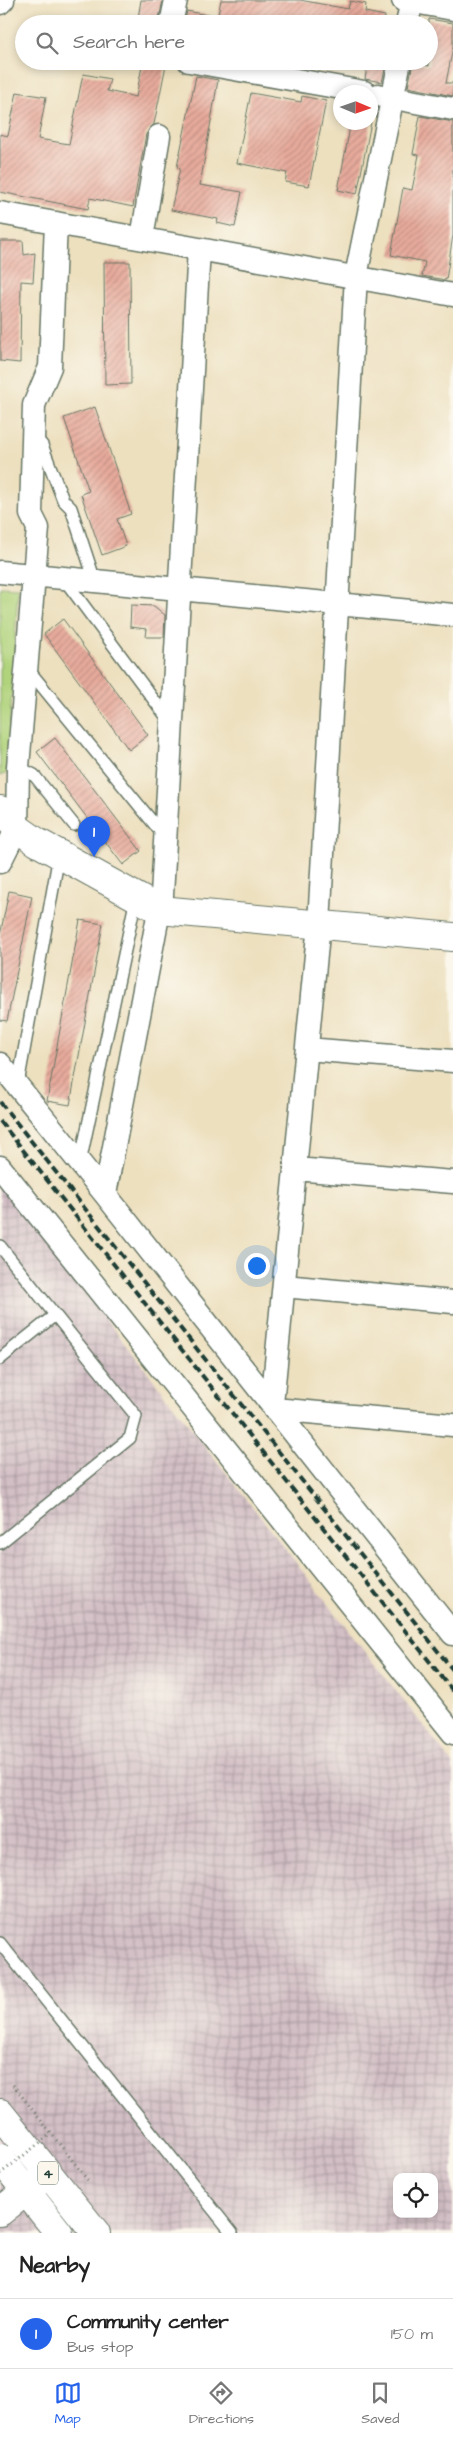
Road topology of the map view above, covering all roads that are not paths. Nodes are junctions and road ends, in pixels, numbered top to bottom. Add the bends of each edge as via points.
1 (3, 0) edge
2 (176, 0) edge
3 (409, 1) edge
4 (0, 3) edge
5 (453, 9) edge
6 (173, 15) edge
7 (408, 15) edge
8 (240, 70) edge
9 (398, 70) edge
10 (333, 87) edge
11 (378, 95) edge
12 (392, 98) junction
13 (452, 102) edge
14 (159, 136) dead end
15 (0, 213) edge
16 (56, 223) junction
17 (142, 238) junction
18 (199, 249) junction
19 (356, 276) junction
20 (453, 295) edge
21 (33, 435) junction
22 (0, 572) edge
23 (33, 575) junction
24 (63, 578) junction
25 (96, 581) junction
26 (180, 589) junction
27 (336, 605) junction
28 (453, 614) edge
29 (26, 667) junction
30 (172, 725) junction
31 (18, 767) junction
32 (8, 819) edge
33 (74, 825) dead end
34 (165, 838) junction
35 (60, 855) junction
36 (0, 862) edge
37 (136, 896) junction
38 (160, 910) junction
39 (319, 924) junction
40 (453, 937) edge
41 (307, 1048) junction
42 (453, 1061) edge
43 (0, 1064) edge
44 (17, 1086) junction
45 (80, 1163) junction
46 (0, 1167) edge
47 (295, 1169) junction
48 (453, 1182) edge
49 (105, 1194) junction
50 (0, 1246) edge
51 (284, 1286) junction
52 (453, 1302) edge
53 (55, 1315) junction
54 (0, 1359) edge
55 (274, 1409) junction
56 (453, 1426) edge
57 (0, 1543) edge
58 (453, 1634) edge
59 (453, 1733) edge
60 (0, 1942) edge
61 (0, 2113) edge
62 (0, 2158) edge
63 (48, 2174) junction
64 (26, 2191) junction
65 (0, 2212) edge
66 (58, 2233) edge
67 (96, 2233) edge
68 (232, 2233) edge

1 - 4 street
2 - 6 street
3 - 5 street
3 - 7 street
8 - 10 street
9 - 12 street
11 - 12 street
12 - 13 street
12 - 19 street
14 - 17 street
15 - 16 street
16 - 17 street
16 - 21 street via 50,367 34,406
17 - 18 street
18 - 19 street
18 - 26 street
19 - 20 street
19 - 27 street
21 - 23 street via 31,514 38,528
21 - 25 lane via 42,445 63,500 71,508
22 - 23 street
23 - 24 street
23 - 29 street
24 - 25 street
24 - 30 lane
25 - 26 street
26 - 27 street
26 - 30 street
27 - 28 street
27 - 39 street
29 - 31 street
29 - 34 lane
30 - 34 street
31 - 32 street
31 - 33 lane via 34,775
32 - 35 main road
32 - 36 street
34 - 38 street
35 - 37 main road
35 - 44 lane
37 - 38 main road
37 - 45 lane
38 - 39 main road
38 - 49 street
39 - 40 main road
39 - 41 street
41 - 42 street
41 - 47 street
43 - 44 street
44 - 45 street
45 - 49 street
46 - 59 street
47 - 48 street
47 - 51 street
49 - 55 street
50 - 53 lane
51 - 52 street
51 - 55 street
53 - 54 lane
53 - 57 lane via 136,1416 130,1438
55 - 56 street
55 - 58 street
60 - 68 lane
61 - 63 main road, 4
62 - 64 main road, 4
63 - 64 main road
63 - 67 main road, 4
64 - 65 main road
64 - 66 main road, 4

